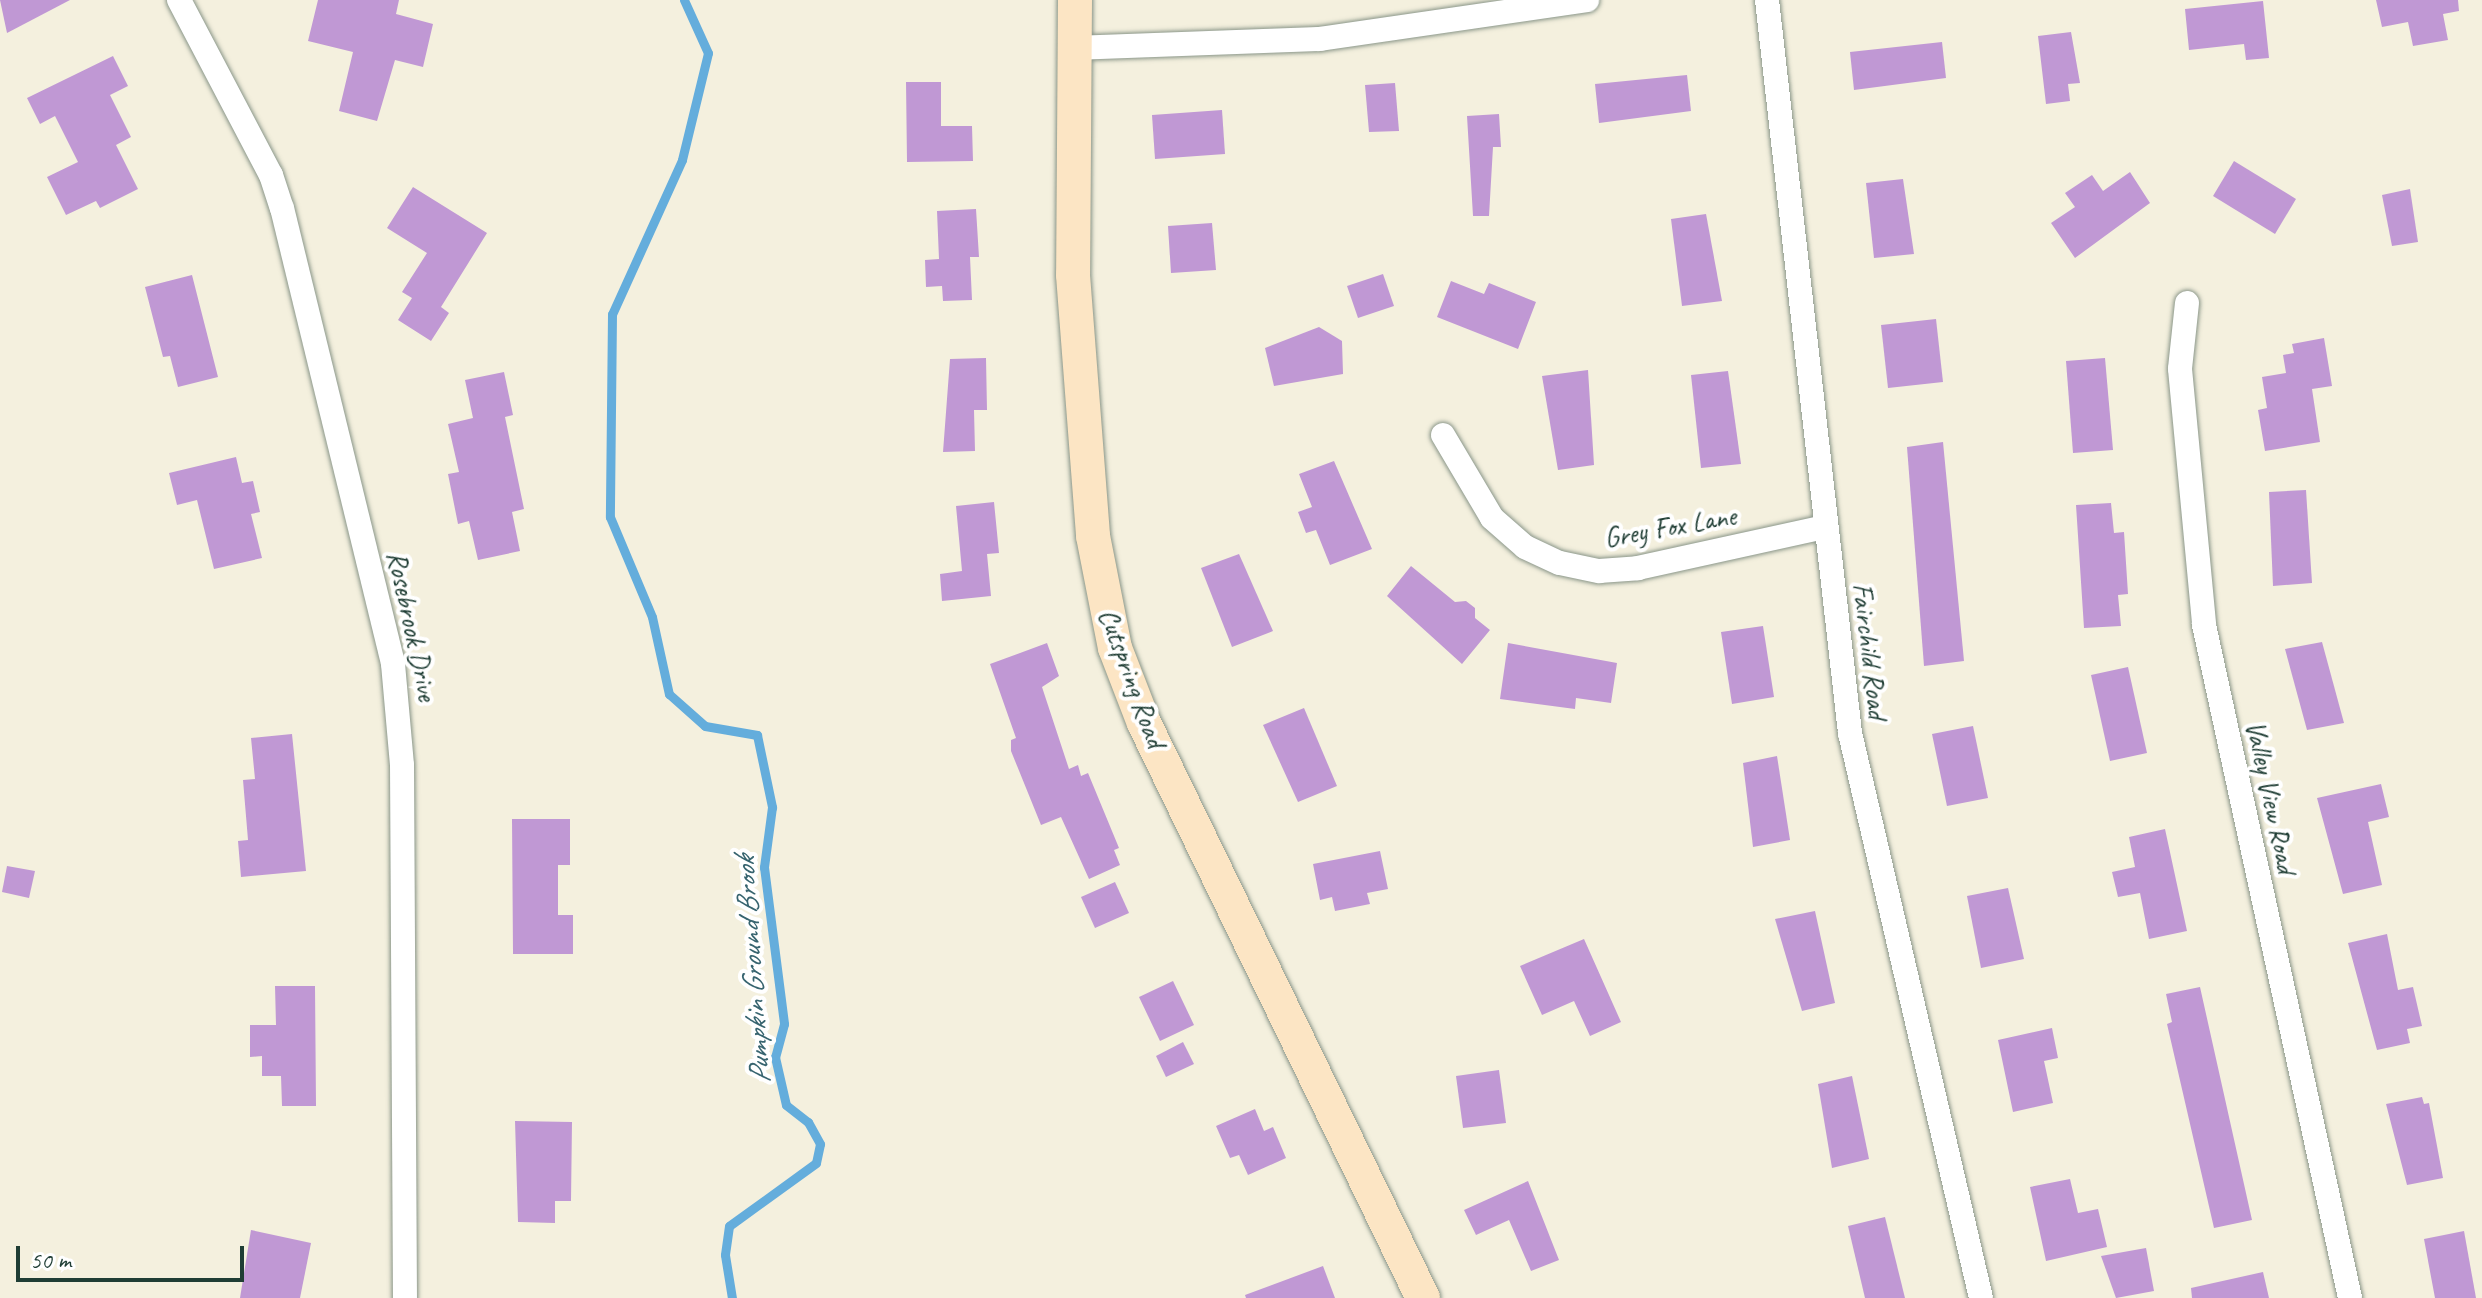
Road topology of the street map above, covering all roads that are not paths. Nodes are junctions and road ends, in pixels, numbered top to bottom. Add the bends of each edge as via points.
1 (179, 0) edge
2 (1075, 0) edge
3 (1587, 0) edge
4 (1767, 0) edge
5 (1071, 48) junction
6 (2187, 303) dead end
7 (1443, 435) dead end
8 (1824, 527) junction
9 (405, 1298) edge
10 (1423, 1298) edge
11 (1981, 1298) edge
12 (2350, 1298) edge

1 - 9 street, Rosebrook Drive via 271,175 282,208 393,664 402,765
2 - 5 street, Cutspring Road
3 - 5 street via 1320,39
4 - 8 street, Fairchild Road
5 - 10 street, Cutspring Road via 1075,305 1093,536 1115,648 1144,723
6 - 12 street, Valley View Road via 2180,369 2204,625
7 - 8 street, Grey Fox Lane via 1492,518 1525,547 1560,563 1599,571 1638,568
8 - 11 street, Fairchild Road via 1850,733

